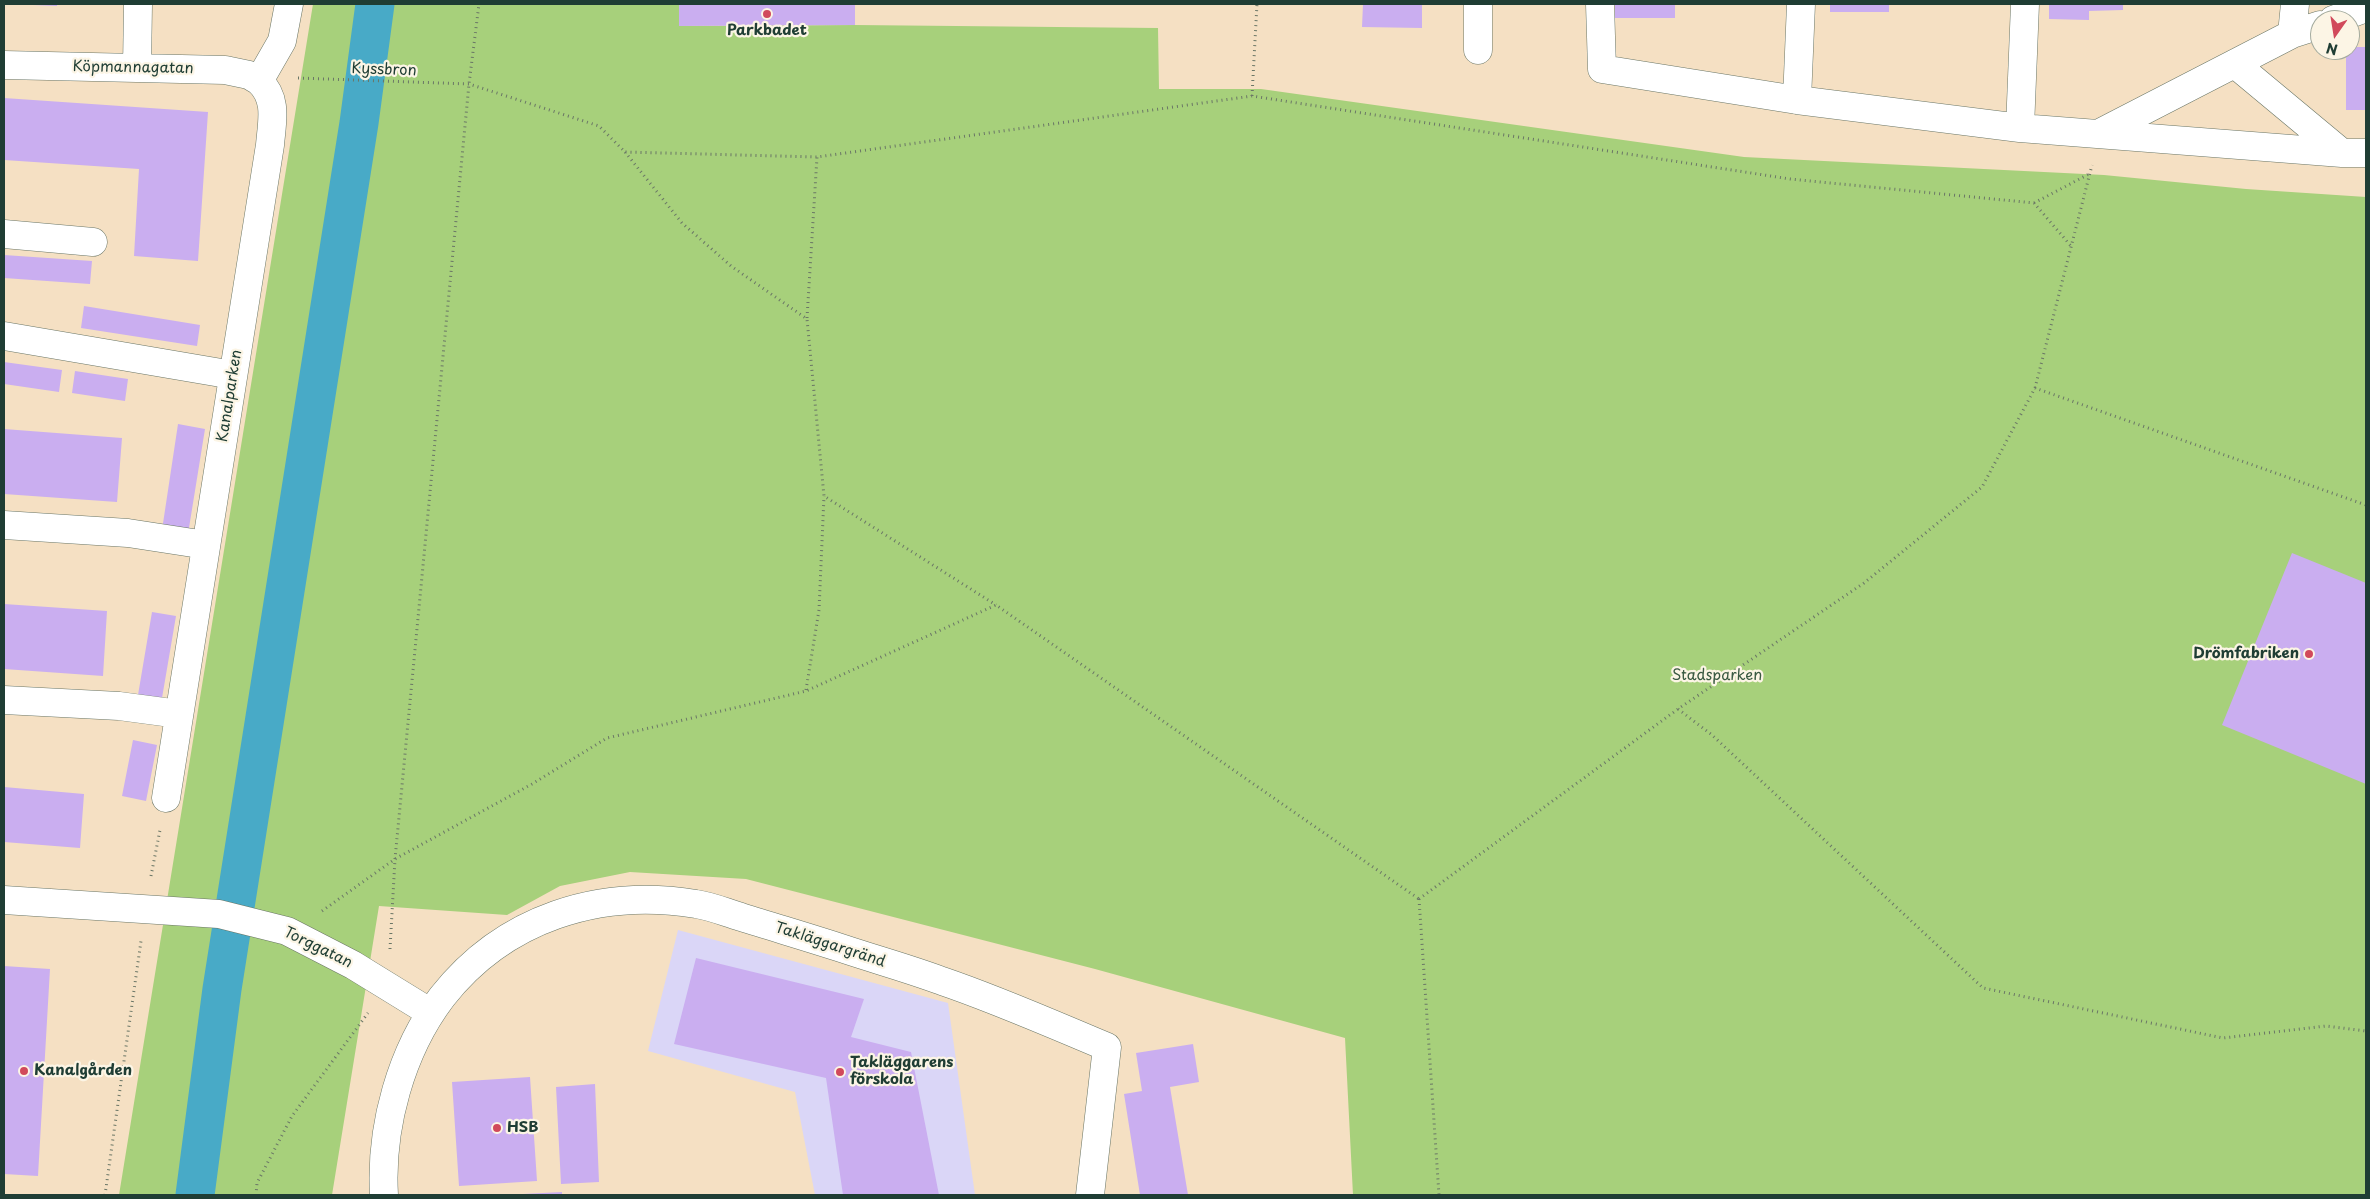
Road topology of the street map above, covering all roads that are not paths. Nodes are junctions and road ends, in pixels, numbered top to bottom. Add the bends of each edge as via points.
1 (138, 4) edge
2 (289, 4) edge
3 (1478, 4) edge
4 (1600, 4) edge
5 (1801, 4) edge
6 (2025, 4) edge
7 (2295, 4) edge
8 (2310, 28) edge
9 (2292, 34) junction
10 (1478, 50) dead end
11 (4, 64) edge
12 (2235, 64) junction
13 (137, 68) junction
14 (259, 81) junction
15 (1797, 100) junction
16 (2020, 128) junction
17 (2100, 133) junction
18 (2354, 153) edge
19 (4, 234) edge
20 (92, 242) dead end
21 (4, 336) edge
22 (233, 375) junction
23 (4, 526) edge
24 (206, 545) junction
25 (4, 700) edge
26 (179, 714) junction
27 (166, 798) road end
28 (4, 900) edge
29 (430, 1013) junction
30 (384, 1195) edge
31 (1090, 1195) edge

1 - 13 street
2 - 14 street via 282,41
3 - 10 street
4 - 15 street via 1602,69
5 - 15 street
6 - 16 street
7 - 9 street
8 - 9 street
9 - 12 street
11 - 13 street, Köpmannagatan
12 - 17 street
12 - 18 street
13 - 14 street, Köpmannagatan via 225,70 250,75
14 - 22 street, Kanalparken via 271,97 270,145
15 - 16 street
16 - 17 street
17 - 18 street
19 - 20 street
21 - 22 street
22 - 24 street, Kanalparken
23 - 24 street via 128,533
24 - 26 street, Kanalparken
25 - 26 street via 119,706
26 - 27 street, Kanalparken
28 - 29 street, Torggatan via 219,914 287,931 353,965
29 - 30 street via 406,1060 394,1100 382,1170
29 - 31 street, Takläggargränd via 456,980 500,943 542,919 605,901 698,904 942,981 1107,1047

